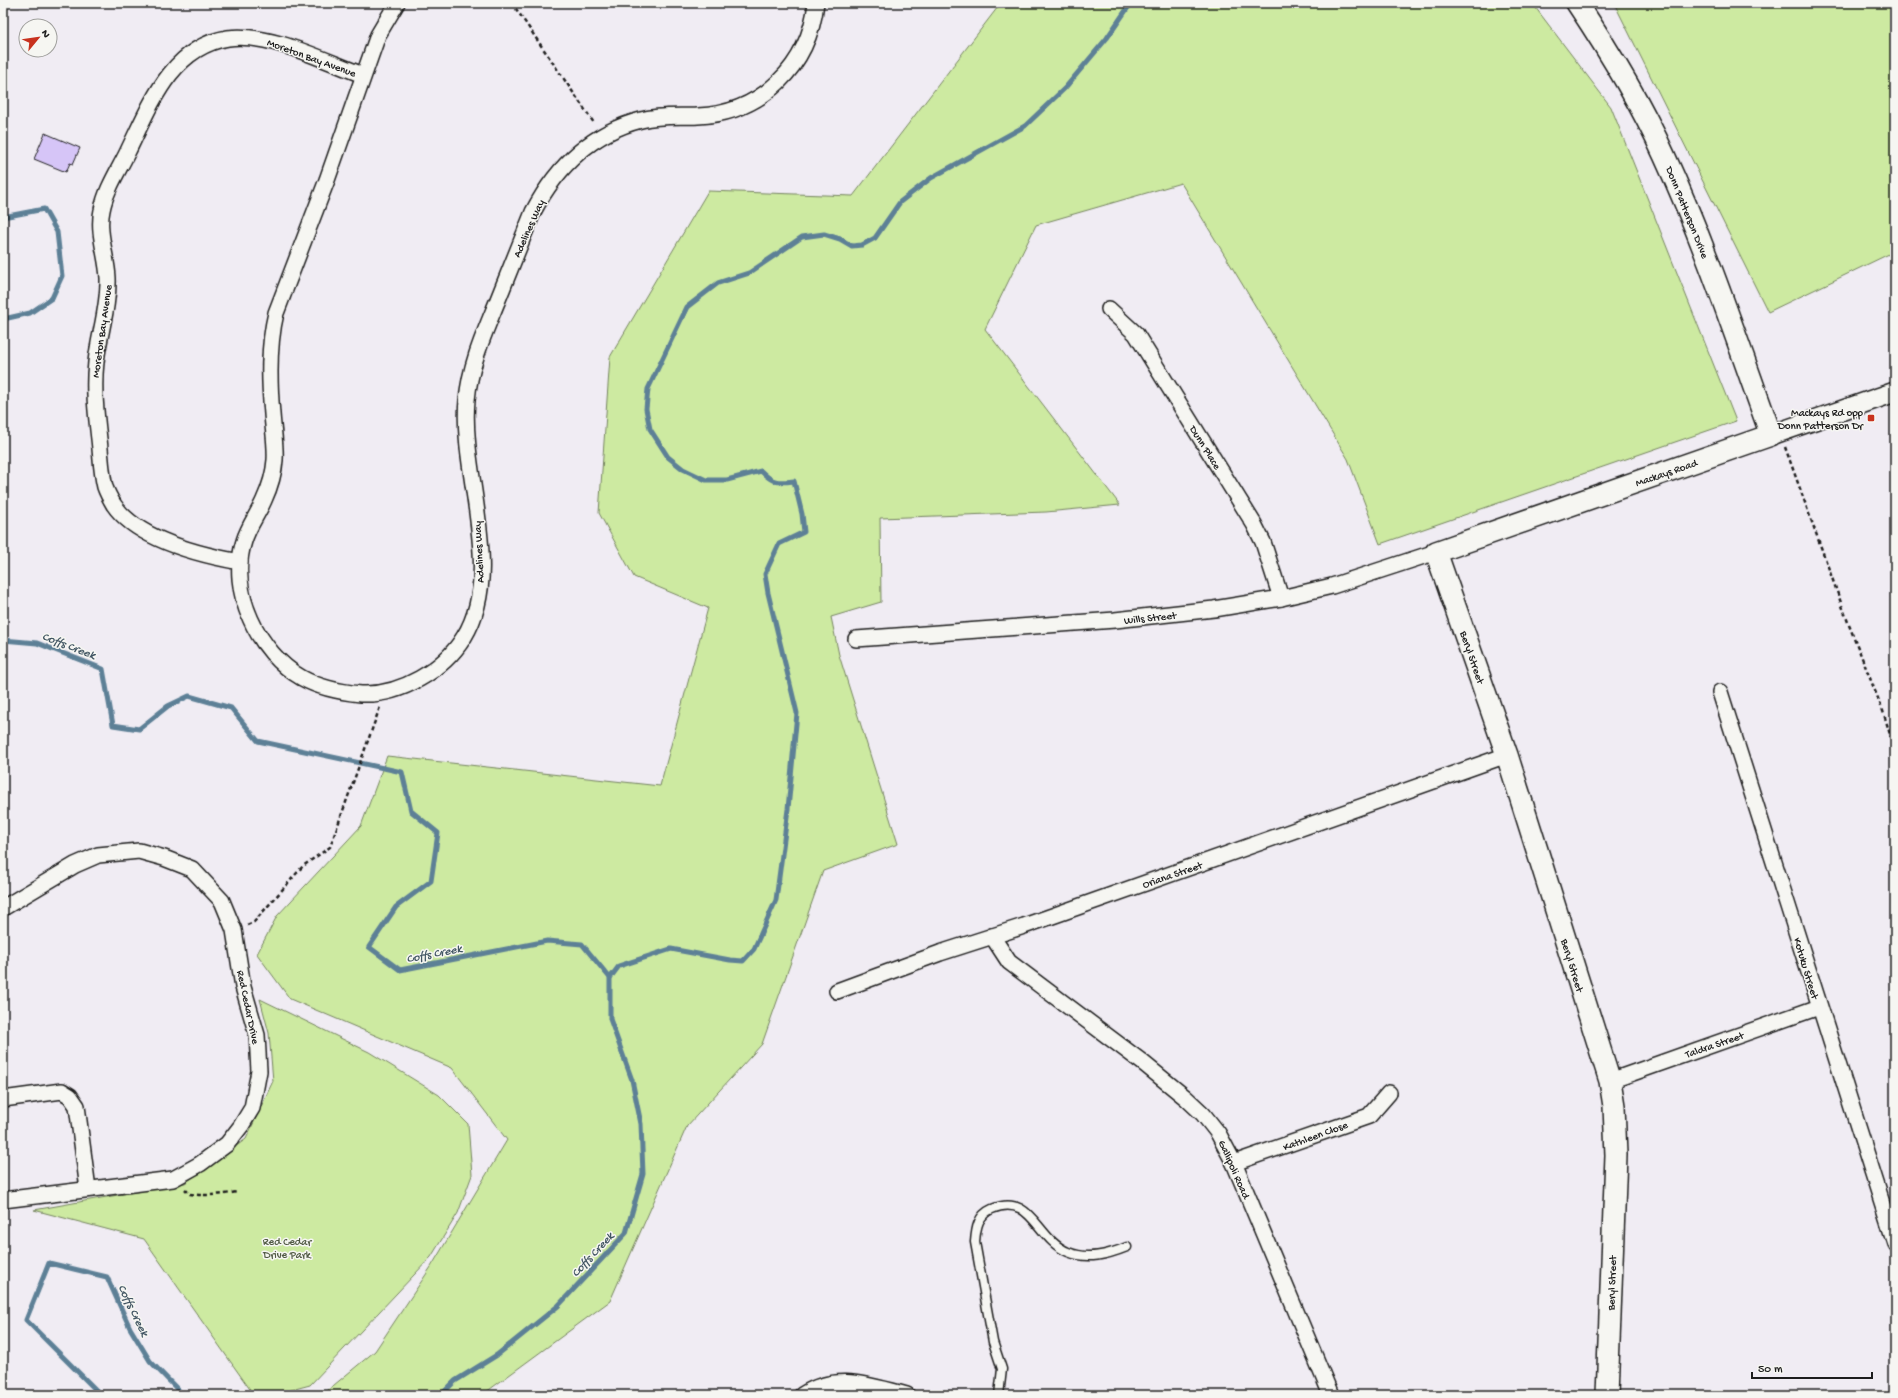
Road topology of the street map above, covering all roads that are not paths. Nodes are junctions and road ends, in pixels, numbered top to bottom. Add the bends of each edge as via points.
1 (397, 3) edge
2 (816, 3) edge
3 (1577, 3) edge
4 (363, 75) junction
5 (1109, 309) dead end
6 (1895, 392) edge
7 (1776, 434) junction
8 (1436, 552) junction
9 (240, 562) junction
10 (1281, 598) junction
11 (856, 639) dead end
12 (1720, 692) dead end
13 (1507, 756) junction
14 (3, 908) edge
15 (992, 936) junction
16 (837, 991) dead end
17 (1819, 1007) junction
18 (1610, 1081) junction
19 (1388, 1093) dead end
20 (3, 1099) edge
21 (1234, 1164) junction
22 (88, 1189) junction
23 (3, 1200) edge
24 (1895, 1243) edge
25 (1127, 1247) dead end
26 (802, 1395) edge
27 (907, 1395) edge
28 (1000, 1395) edge
29 (1331, 1395) edge
30 (1607, 1395) edge

1 - 4 street, Adelines Way via 378,35
2 - 9 street, Adelines Way via 814,22 807,43 796,63 762,96 720,113 659,116 640,120 603,136 570,160 544,192 530,219 473,367 467,400 466,427 480,554 480,600 464,638 450,655 435,669 418,679 385,692 364,694 320,687 300,677 278,660 261,640 249,616 242,589
3 - 7 main road, Donn Patterson Drive via 1628,85 1664,154
4 - 9 street, Adelines Way via 327,180 276,313 271,334 269,364 275,458 272,479 244,541
4 - 9 street, Moreton Bay Avenue via 270,40 249,37 227,38 205,46 183,59 166,78 112,184 102,211 101,226 108,279 94,385 106,489 115,506 128,520 145,531 182,549
5 - 10 street, Dunn Place via 1136,334 1254,524 1263,542
6 - 7 street, Mackays Road
7 - 8 main road, Mackays Road
8 - 10 street, Wills Street via 1332,586
8 - 13 main road, Beryl Street
10 - 11 street, Wills Street via 1165,616
12 - 17 street, Kotuku Street
13 - 15 street, Oriana Street
13 - 18 main road, Beryl Street
14 - 22 street, Red Cedar Drive via 75,865 98,855 139,851 192,869 222,901 234,930 243,987 257,1035 260,1071 252,1108 227,1144 200,1164 173,1179
15 - 16 street, Oriana Street
15 - 21 street, Gallipoli Road via 1009,962 1142,1062 1203,1114 1218,1133
17 - 18 street, Taldra Street
17 - 24 street, Kotuku Street
18 - 30 main road, Beryl Street via 1616,1155
19 - 21 street, Kathleen Close via 1369,1116
20 - 22 street via 62,1091 70,1096 77,1106
21 - 29 street, Gallipoli Road
22 - 23 street, Red Cedar Drive
25 - 28 lane via 1096,1256 1077,1256 1054,1244 1020,1207 1002,1205 980,1217 975,1242 993,1342 1002,1369
26 - 27 street via 830,1382 857,1383

